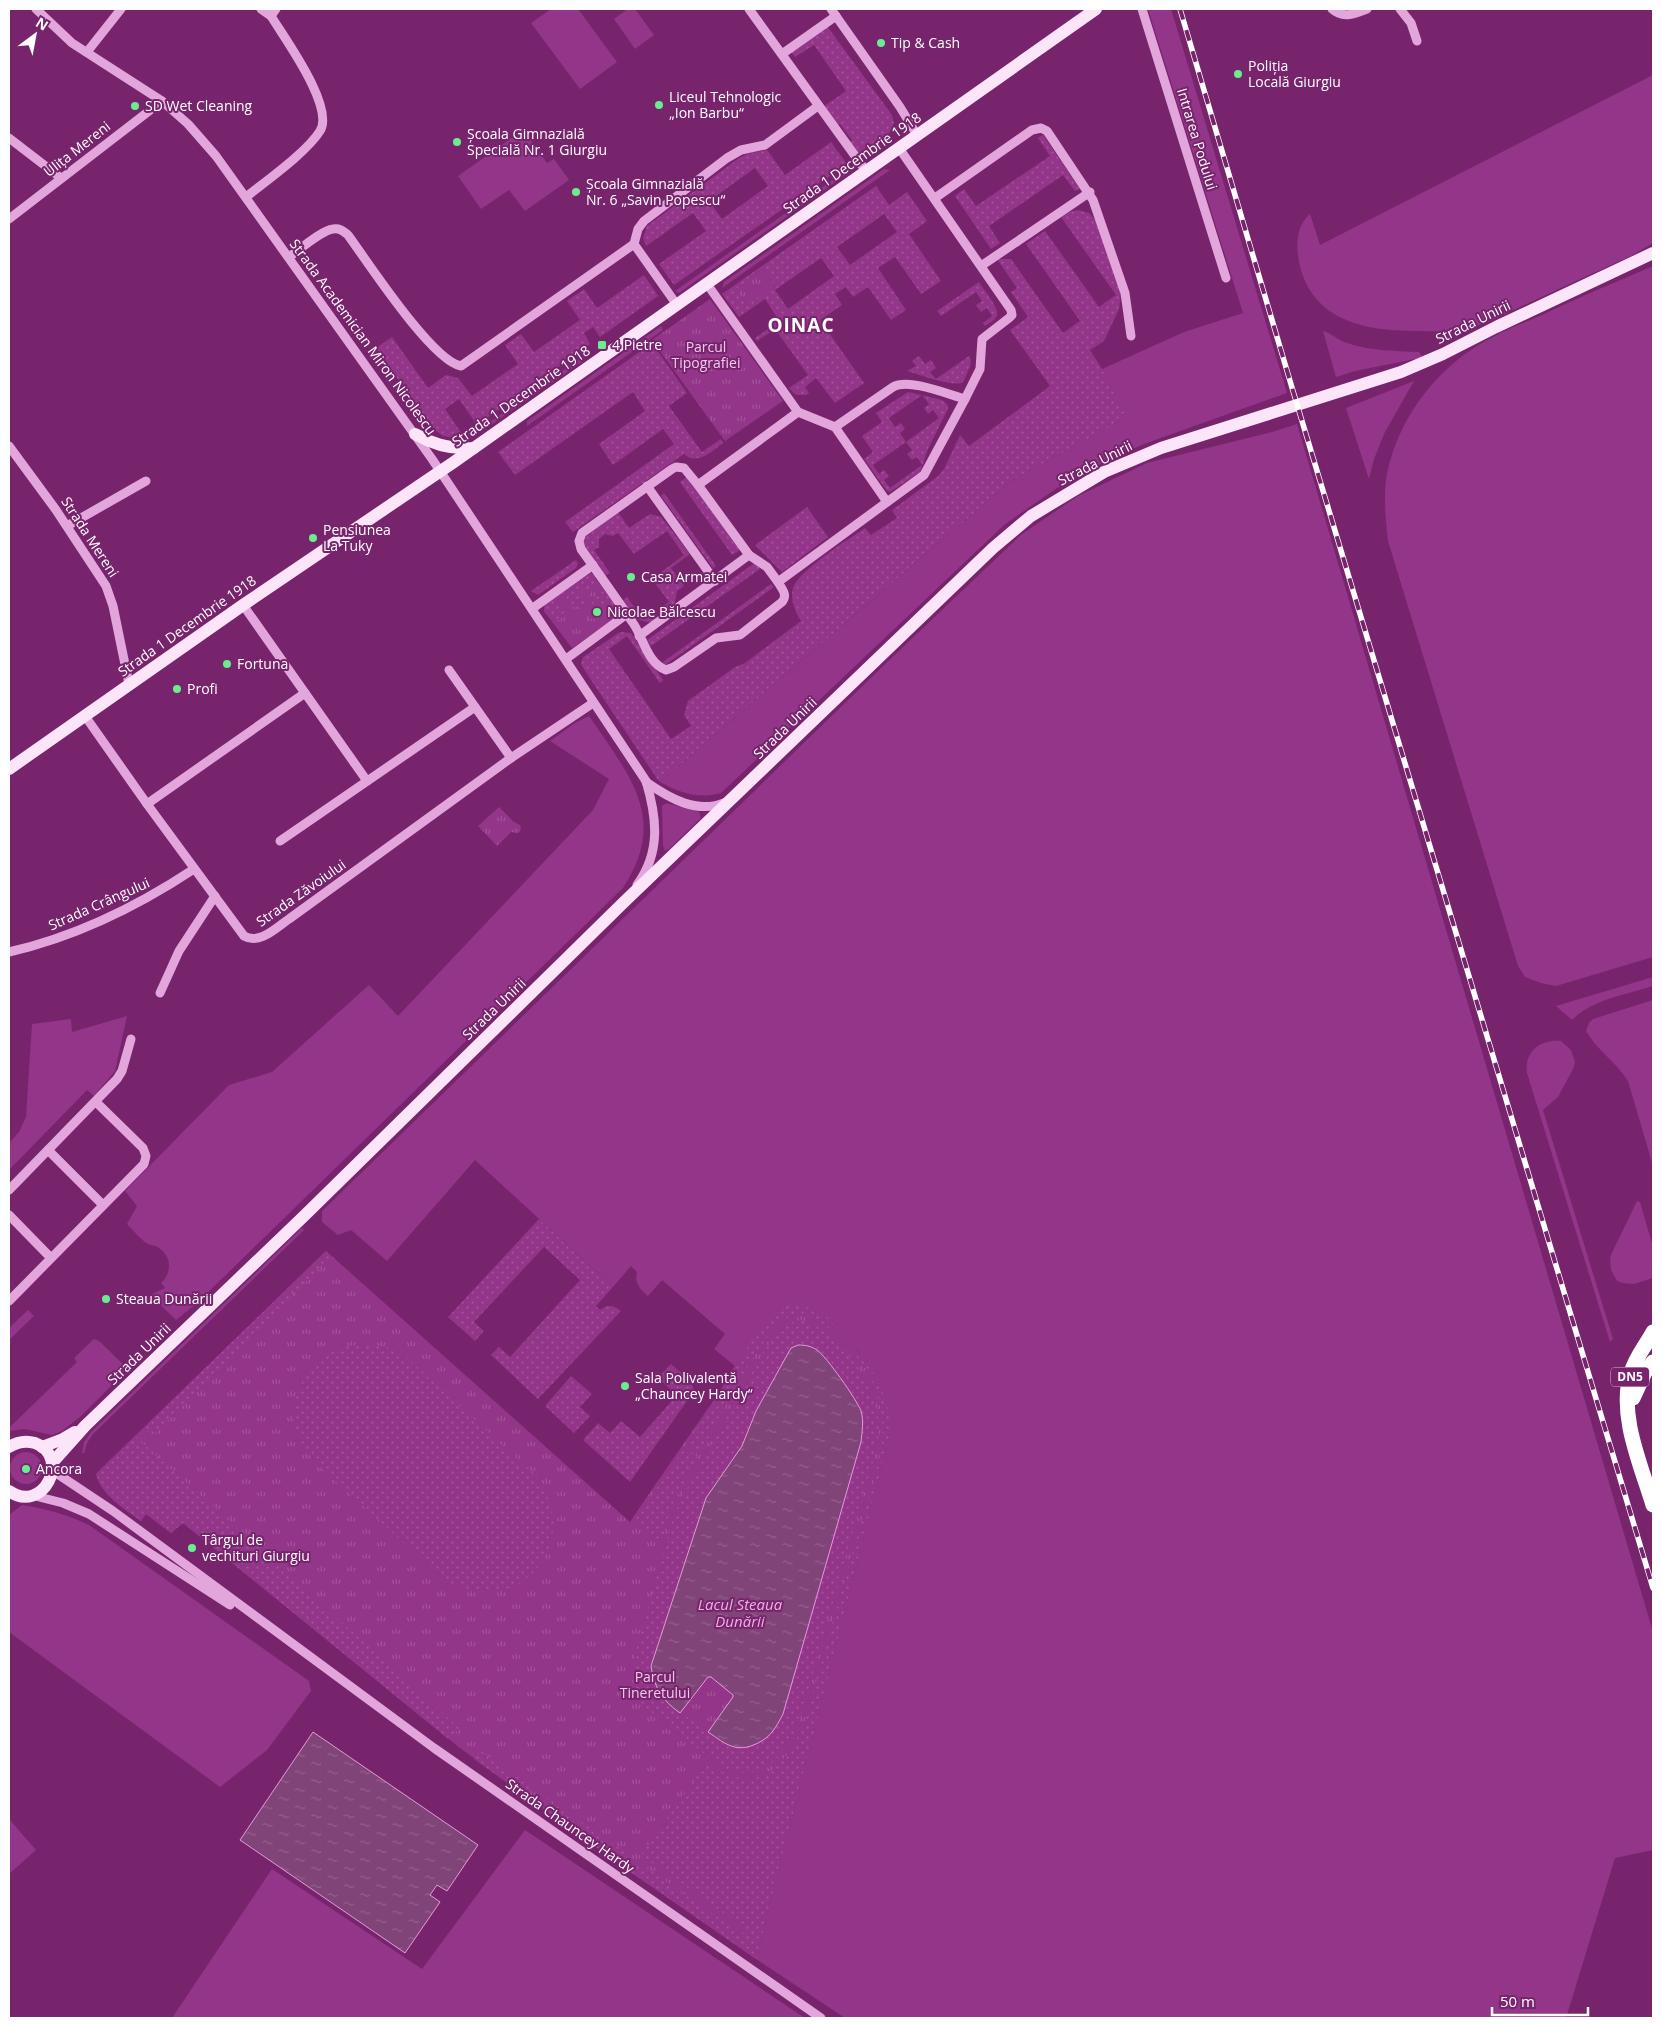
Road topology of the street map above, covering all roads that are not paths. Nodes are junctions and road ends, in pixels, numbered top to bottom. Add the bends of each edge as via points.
1 (36, 9) edge
2 (121, 9) edge
3 (261, 9) edge
4 (749, 9) edge
5 (1096, 9) edge
6 (1142, 9) edge
7 (1332, 9) edge
8 (1366, 9) edge
9 (1400, 9) edge
10 (274, 12) edge
11 (833, 12) edge
12 (1082, 13) edge
13 (1417, 41) dead end
14 (87, 52) junction
15 (782, 54) junction
16 (162, 101) junction
17 (818, 106) junction
18 (917, 135) junction
19 (9, 138) edge
20 (899, 148) junction
21 (866, 171) junction
22 (61, 178) junction
23 (1090, 192) junction
24 (246, 197) junction
25 (934, 198) junction
26 (9, 219) edge
27 (634, 244) junction
28 (1649, 256) edge
29 (289, 258) junction
30 (981, 266) junction
31 (1226, 278) dead end
32 (707, 284) junction
33 (677, 304) junction
34 (1131, 336) dead end
35 (965, 399) junction
36 (798, 412) junction
37 (835, 427) junction
38 (415, 434) junction
39 (9, 446) edge
40 (474, 448) junction
41 (441, 472) junction
42 (146, 482) dead end
43 (698, 485) junction
44 (647, 486) junction
45 (887, 502) junction
46 (67, 526) junction
47 (749, 555) junction
48 (593, 565) junction
49 (715, 581) junction
50 (778, 582) junction
51 (243, 605) junction
52 (533, 608) junction
53 (627, 614) junction
54 (639, 636) junction
55 (566, 659) junction
56 (449, 670) dead end
57 (129, 684) junction
58 (304, 693) junction
59 (593, 703) junction
60 (474, 707) junction
61 (85, 716) junction
62 (511, 758) junction
63 (9, 769) edge
64 (367, 781) junction
65 (646, 781) junction
66 (733, 798) junction
67 (147, 804) junction
68 (280, 841) dead end
69 (194, 869) junction
70 (215, 896) junction
71 (623, 903) junction
72 (9, 952) edge
73 (160, 993) dead end
74 (131, 1039) dead end
75 (96, 1102) junction
76 (48, 1150) junction
77 (9, 1190) edge
78 (103, 1205) junction
79 (9, 1215) edge
80 (51, 1258) junction
81 (9, 1301) edge
82 (1652, 1336) edge
83 (1653, 1362) edge
84 (1653, 1377) edge
85 (1628, 1419) junction
86 (85, 1426) junction
87 (10, 1445) edge
88 (42, 1447) junction
89 (52, 1467) junction
90 (17, 1496) edge
91 (1653, 1505) edge
92 (305, 1654) junction
93 (821, 2018) edge

1 - 14 street, Strada Academician Miron Nicolescu via 61,34
2 - 14 street
3 - 10 street
4 - 15 street
5 - 12 main road, Strada 1 Decembrie 1918
6 - 31 street, Intrarea Podului
7 - 8 street via 1346,16
9 - 13 street via 1412,23
10 - 24 street via 316,92 324,119 312,142
11 - 15 street
11 - 18 street
12 - 18 main road, Strada 1 Decembrie 1918
14 - 16 street, Strada Academician Miron Nicolescu
15 - 17 street
16 - 22 street, Ulița Mereni
16 - 24 street, Strada Academician Miron Nicolescu via 202,140
17 - 21 street
17 - 27 street via 765,145 741,150 727,158 644,221
18 - 20 main road, Strada 1 Decembrie 1918
19 - 22 street
20 - 21 main road, Strada 1 Decembrie 1918
20 - 25 street
21 - 32 main road, Strada 1 Decembrie 1918
22 - 26 street, Ulița Mereni
23 - 25 street via 1049,133 1038,128
23 - 30 street
23 - 34 street via 1124,293
24 - 29 street, Strada Academician Miron Nicolescu
25 - 30 street
27 - 29 street via 461,366 448,360 412,324 348,235 341,230 326,231
27 - 33 street
28 - 66 main road, Strada Unirii via 1401,372 1161,448 1104,472 1056,499 993,548
29 - 38 street, Strada Academician Miron Nicolescu
30 - 35 street via 1012,314 982,339 980,369
32 - 33 main road, Strada 1 Decembrie 1918
32 - 36 street
33 - 40 main road, Strada 1 Decembrie 1918
35 - 37 street via 911,384 898,384
35 - 45 street via 926,473
36 - 37 street
36 - 43 street
37 - 45 street
38 - 40 main road via 455,449
38 - 41 street, Strada Academician Miron Nicolescu
39 - 46 street, Strada Mereni
40 - 41 main road, Strada 1 Decembrie 1918
41 - 51 main road, Strada 1 Decembrie 1918
41 - 52 street, Strada Academician Miron Nicolescu
42 - 46 street
43 - 44 street via 680,466
43 - 47 street
44 - 48 street via 581,535 580,546
44 - 49 street
45 - 50 street
46 - 57 street, Strada Mereni via 110,595
47 - 49 street
47 - 50 street via 767,567
48 - 52 street
48 - 53 street
49 - 54 street
50 - 54 street via 785,593 782,602 740,635 716,638 670,669 660,666
51 - 57 main road, Strada 1 Decembrie 1918
51 - 58 street
52 - 55 street, Strada Academician Miron Nicolescu
53 - 54 street
53 - 55 street
55 - 59 street, Strada Academician Miron Nicolescu
56 - 60 street
57 - 61 main road, Strada 1 Decembrie 1918
58 - 64 street
58 - 67 street
59 - 62 street, Strada Zăvoiului
59 - 65 street, Strada Academician Miron Nicolescu
60 - 62 street
60 - 64 street
61 - 63 main road, Strada 1 Decembrie 1918
61 - 67 street, Strada Zăvoiului
62 - 70 street, Strada Zăvoiului via 261,938 244,936
64 - 68 street
65 - 66 street, Strada Academician Miron Nicolescu via 665,795 692,805 716,806
65 - 71 street, Strada Academician Miron Nicolescu via 655,818 654,850 648,867
66 - 71 main road, Strada Unirii
67 - 69 street, Strada Zăvoiului
69 - 70 street, Strada Zăvoiului
69 - 72 street, Strada Crângului via 128,909 50,942
70 - 73 street via 179,950
71 - 86 main road, Strada Unirii
74 - 75 street via 120,1075
75 - 76 street
75 - 78 street via 143,1148 146,1156 144,1164
76 - 77 street
76 - 78 street
78 - 80 street
79 - 80 street
80 - 81 street
82 - 85 highway, DN5 via 1631,1372
83 - 85 highway, DN5 via 1639,1383
84 - 85 highway, DN5 via 1637,1397
85 - 91 highway, DN5
86 - 88 main road, Strada Unirii
86 - 89 main road, Strada Unirii
87 - 88 main road via 27,1442
88 - 89 main road
89 - 90 main road, Strada Unirii via 42,1491
89 - 92 street, Strada Chauncey Hardy
90 - 92 street, Strada Chauncey Hardy via 63,1503 89,1514
92 - 93 street, Strada Chauncey Hardy

